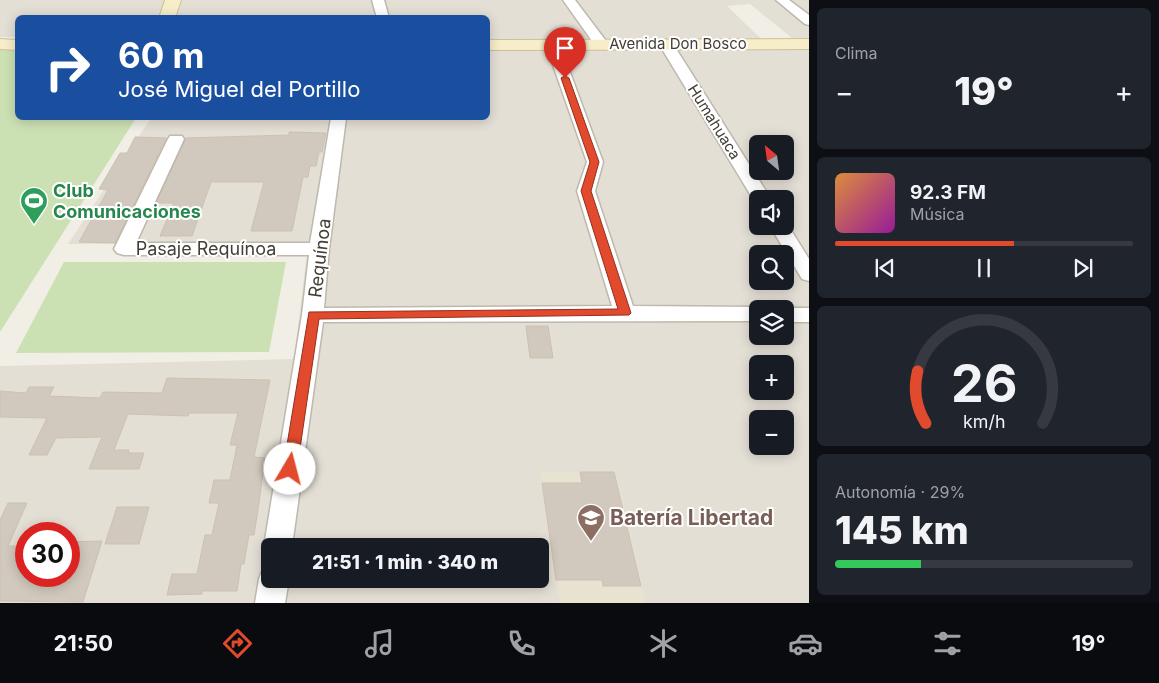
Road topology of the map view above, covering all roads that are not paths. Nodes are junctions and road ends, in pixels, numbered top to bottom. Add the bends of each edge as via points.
1 (173, 0) edge
2 (185, 0) edge
3 (378, 0) edge
4 (569, 0) edge
5 (782, 0) edge
6 (168, 15) edge
7 (181, 15) edge
8 (381, 15) edge
9 (809, 21) edge
10 (0, 44) edge
11 (553, 44) junction
12 (602, 44) junction
13 (666, 44) junction
14 (809, 44) edge
15 (15, 45) edge
16 (490, 45) edge
17 (339, 120) edge
18 (176, 139) dead end
19 (756, 190) edge
20 (785, 235) edge
21 (319, 249) junction
22 (809, 275) edge
23 (625, 313) junction
24 (749, 314) edge
25 (794, 314) edge
26 (313, 315) junction
27 (809, 315) edge
28 (279, 538) edge
29 (272, 588) edge
30 (270, 603) edge

1 - 6 main road
2 - 7 main road
3 - 8 street
4 - 12 street
5 - 9 street
10 - 15 main road
11 - 12 main road, Avenida Don Bosco
11 - 16 main road, Avenida Don Bosco
11 - 23 street via 595,162 586,191
12 - 13 main road, Avenida Don Bosco
13 - 14 main road, Avenida Don Bosco
13 - 19 street, Humahuaca
17 - 21 street, Requínoa
18 - 21 street, Pasaje Requínoa via 124,249
20 - 22 street
21 - 26 street, Requínoa
23 - 24 street
23 - 26 street
25 - 27 street
26 - 28 street, Requínoa
29 - 30 street

